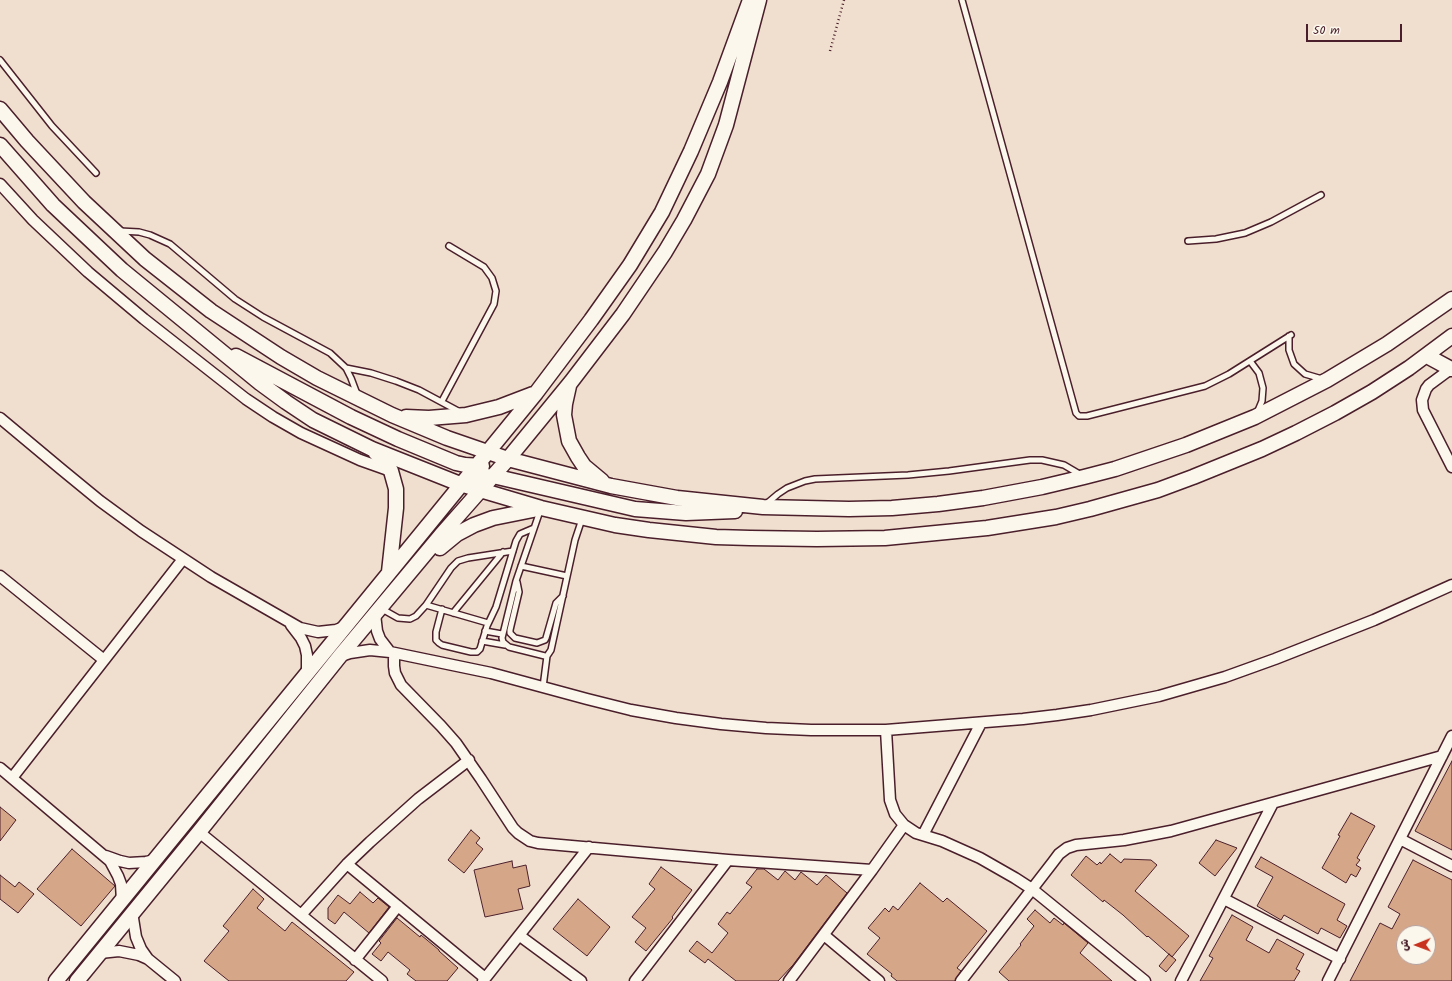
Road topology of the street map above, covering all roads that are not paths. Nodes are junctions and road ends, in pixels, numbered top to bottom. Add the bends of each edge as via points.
1 (750, 0) edge
2 (759, 0) edge
3 (962, 0) edge
4 (0, 60) edge
5 (0, 109) edge
6 (0, 146) edge
7 (96, 173) dead end
8 (0, 184) edge
9 (1321, 195) dead end
10 (114, 231) junction
11 (1188, 241) dead end
12 (449, 246) dead end
13 (1452, 299) edge
14 (1452, 336) edge
15 (214, 345) junction
16 (1426, 356) junction
17 (1250, 361) junction
18 (346, 368) junction
19 (1451, 369) edge
20 (1327, 380) junction
21 (571, 382) junction
22 (536, 393) junction
23 (358, 399) junction
24 (442, 401) junction
25 (392, 415) junction
26 (466, 415) junction
27 (1255, 416) junction
28 (0, 418) edge
29 (372, 449) junction
30 (487, 452) junction
31 (508, 459) junction
32 (476, 466) junction
33 (1452, 467) edge
34 (391, 471) junction
35 (493, 476) junction
36 (1084, 477) junction
37 (460, 484) junction
38 (611, 486) junction
39 (481, 491) junction
40 (763, 507) junction
41 (541, 508) junction
42 (583, 518) junction
43 (534, 528) junction
44 (513, 551) junction
45 (503, 552) junction
46 (183, 559) junction
47 (419, 562) junction
48 (521, 566) junction
49 (389, 572) junction
50 (0, 576) edge
51 (567, 576) junction
52 (516, 581) junction
53 (1452, 585) edge
54 (563, 596) junction
55 (426, 605) junction
56 (442, 610) junction
57 (378, 611) junction
58 (453, 613) junction
59 (488, 623) junction
60 (291, 624) junction
61 (344, 626) junction
62 (485, 631) junction
63 (502, 634) junction
64 (482, 641) junction
65 (506, 645) junction
66 (392, 652) junction
67 (340, 656) junction
68 (547, 656) junction
69 (104, 660) junction
70 (307, 671) junction
71 (544, 686) junction
72 (981, 723) junction
73 (886, 730) junction
74 (1452, 736) edge
75 (1442, 756) junction
76 (469, 760) junction
77 (0, 768) edge
78 (12, 778) junction
79 (1273, 803) junction
80 (904, 825) junction
81 (199, 832) junction
82 (923, 835) junction
83 (1400, 839) junction
84 (590, 847) junction
85 (104, 855) junction
86 (155, 860) junction
87 (728, 860) junction
88 (347, 864) junction
89 (1452, 866) edge
90 (872, 870) junction
91 (1032, 889) junction
92 (1224, 899) junction
93 (122, 901) junction
94 (398, 906) junction
95 (132, 912) junction
96 (301, 915) junction
97 (824, 935) junction
98 (520, 936) junction
99 (100, 953) junction
100 (148, 959) junction
101 (1340, 959) junction
102 (355, 960) junction
103 (369, 977) edge
104 (484, 980) edge
105 (56, 981) edge
106 (77, 981) edge
107 (175, 981) edge
108 (382, 981) edge
109 (581, 981) edge
110 (635, 981) edge
111 (789, 981) edge
112 (879, 981) edge
113 (961, 981) edge
114 (1145, 981) edge
115 (1181, 981) edge
116 (1328, 981) edge

1 - 22 street via 706,116 662,212 630,265
2 - 21 street via 726,125 708,174 680,227 644,283
3 - 17 lane via 1076,413 1079,416 1087,416 1196,389 1214,382
4 - 7 lane via 48,121
5 - 10 street via 54,172
6 - 15 street via 47,199 98,249
8 - 34 street via 33,220 88,272 246,399 301,433 354,458
9 - 11 lane via 1245,233 1216,240
10 - 18 lane via 139,232 170,244 235,299 330,353
10 - 23 street via 217,315 281,357
12 - 24 lane via 484,267 492,278 496,291 494,304
13 - 20 street via 1387,344
14 - 16 street
15 - 29 street via 313,420
15 - 32 street via 398,439 456,462
16 - 19 street
16 - 42 street via 1372,392 1255,452 1158,490 1056,517 952,532 885,538 817,539 682,534
17 - 20 lane via 1290,336 1289,350 1294,364 1305,374
17 - 27 lane via 1259,373 1263,388 1262,401
18 - 23 lane via 356,388
18 - 24 lane via 396,381
19 - 33 street via 1429,385 1422,400 1423,410
20 - 27 street
21 - 31 street
21 - 38 street via 564,415 569,440 584,466
22 - 26 street via 499,407
22 - 30 street
23 - 25 street
24 - 26 lane
25 - 26 street via 429,418
25 - 30 street
27 - 36 street via 1179,448
28 - 46 street via 100,501
29 - 34 street
29 - 37 street
30 - 31 street
30 - 32 street
31 - 32 street
31 - 35 street
31 - 38 street
32 - 37 street
34 - 49 street via 397,498
35 - 37 street via 479,477
35 - 39 street
35 - 40 street via 642,510 706,513
36 - 40 street via 990,497 930,505 849,509
36 - 40 lane via 1064,465 1030,460 956,471 815,479 786,488
37 - 39 street
37 - 49 street
38 - 40 street via 677,498
39 - 41 street
39 - 47 street
41 - 42 street
41 - 43 lane
41 - 47 street via 493,518 474,525 457,534
42 - 51 lane
43 - 44 lane via 520,534
43 - 48 lane
44 - 45 lane
44 - 59 lane via 496,607
45 - 55 lane via 458,561
45 - 58 lane
46 - 60 street
46 - 69 street
47 - 57 street
48 - 51 lane
48 - 52 lane
49 - 61 street
50 - 69 street
51 - 54 lane
52 - 54 lane via 518,592 510,630 515,638 537,643 545,640 556,603
52 - 63 lane
53 - 72 street via 1325,640 1192,687 1091,710
54 - 68 lane via 551,650
55 - 56 lane
55 - 57 lane via 416,616 404,619
56 - 58 lane
56 - 64 lane via 436,632 436,640 442,645 474,653 480,649
57 - 66 street via 375,622 378,635 384,646
57 - 67 street
58 - 59 lane
59 - 62 lane
60 - 61 street via 318,632 336,630
60 - 70 street via 305,646
61 - 70 street
62 - 63 lane
62 - 64 lane
63 - 65 lane
64 - 65 lane
65 - 68 lane
66 - 67 street via 365,650
66 - 71 street via 491,672
66 - 76 street via 401,685 441,726
67 - 81 street
68 - 71 lane
69 - 78 street
70 - 86 street
71 - 73 street via 631,710 720,724 811,730
72 - 73 street
72 - 82 street
73 - 80 street via 890,800 895,814
74 - 75 street
75 - 79 street
75 - 83 street
76 - 84 street via 518,834 538,843
76 - 88 street via 413,803
77 - 78 street
78 - 85 street
79 - 91 street via 1171,831 1067,848 1059,854
79 - 92 street
80 - 82 street
80 - 90 street
81 - 95 street
81 - 96 street
82 - 91 street via 980,858
83 - 89 street
83 - 101 street
84 - 87 street
84 - 98 street
85 - 86 street via 129,863
85 - 93 street via 118,876
86 - 93 street
87 - 90 street
87 - 110 street
88 - 94 street
88 - 96 street
90 - 97 street
91 - 113 street
91 - 114 street
92 - 101 street
92 - 115 street
93 - 105 street
94 - 102 street
94 - 104 street
95 - 99 street
95 - 100 street via 136,937
96 - 102 street
97 - 111 street
97 - 112 street
98 - 104 street
98 - 109 street
99 - 100 street via 119,951 134,953
99 - 106 street
100 - 107 street
101 - 116 street
102 - 103 street
103 - 108 street

